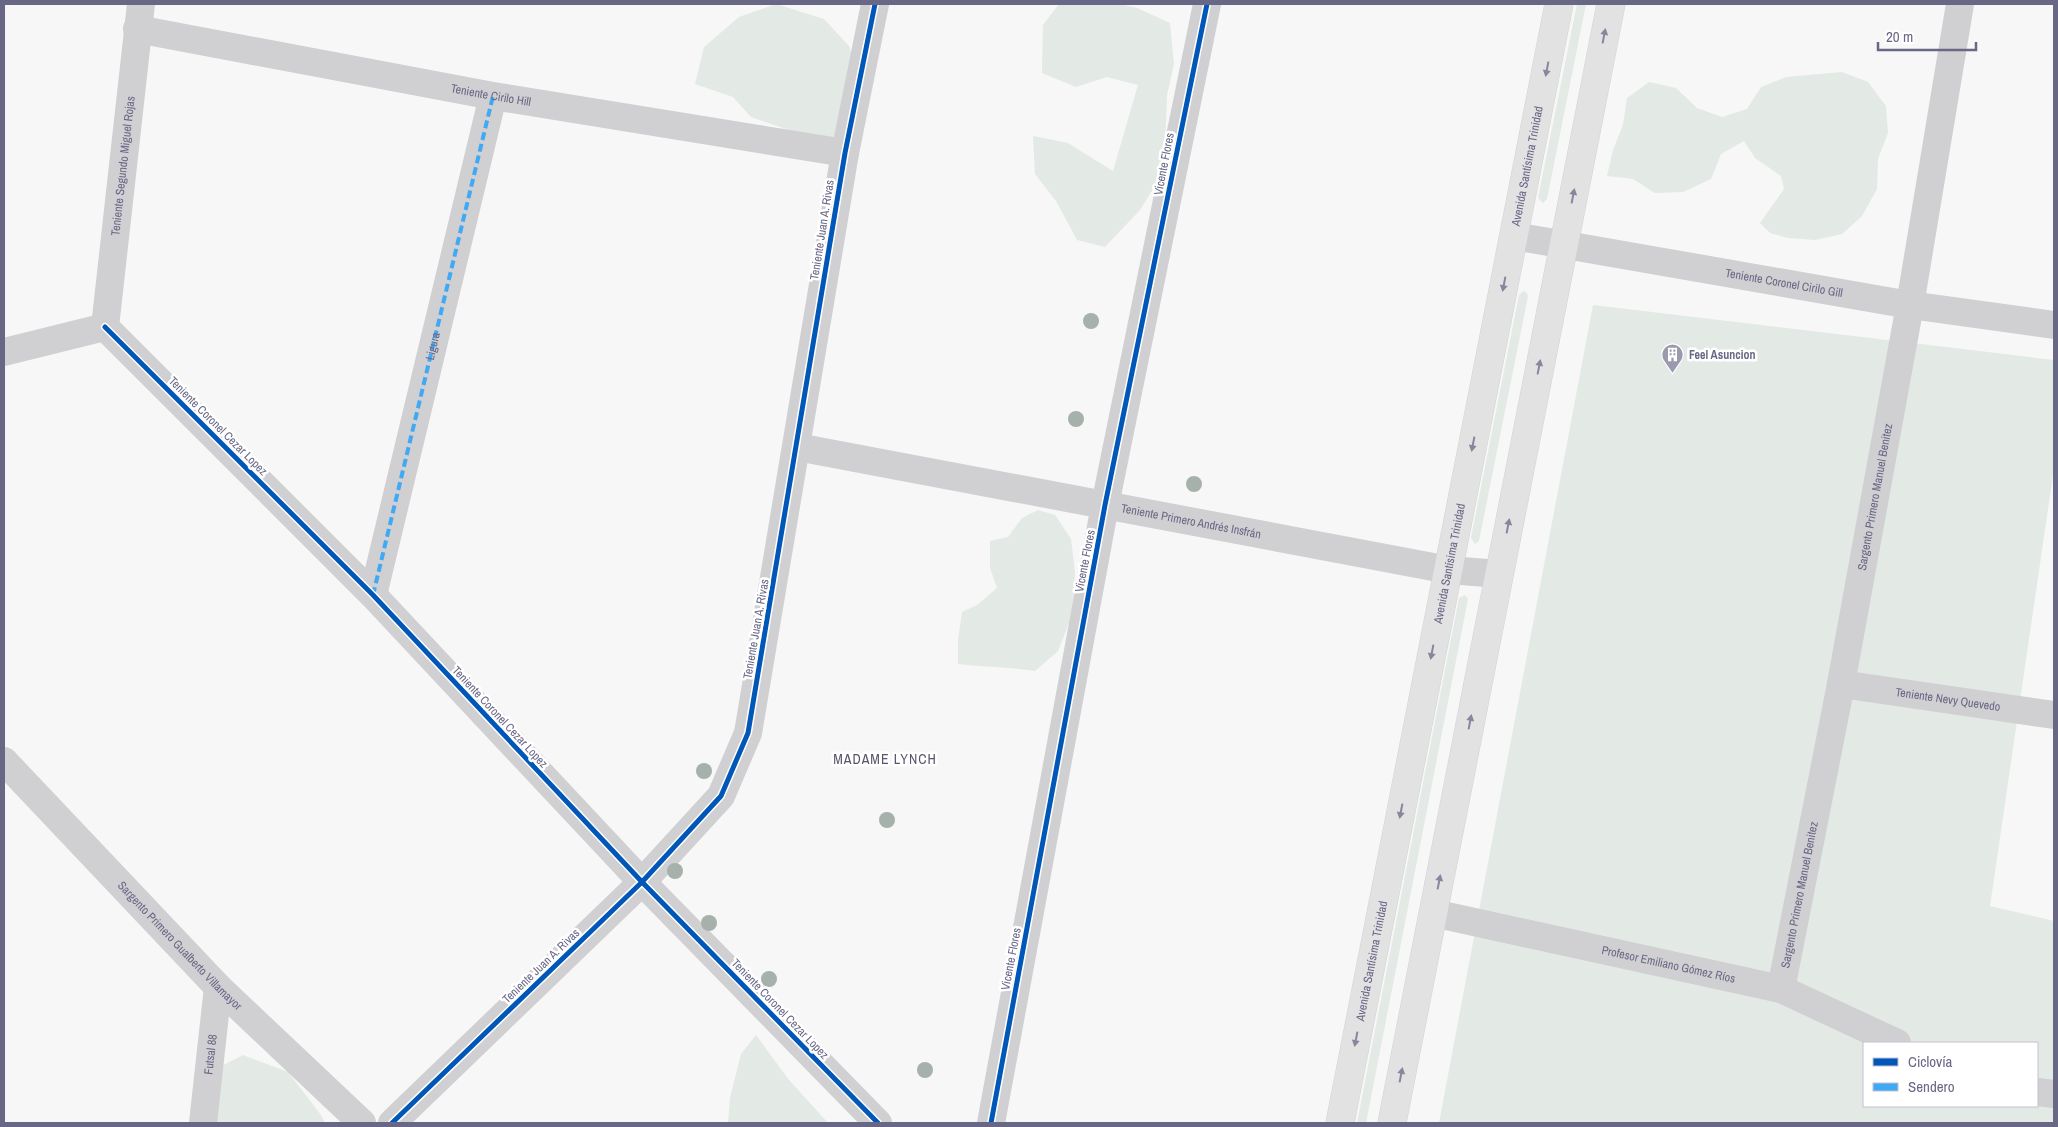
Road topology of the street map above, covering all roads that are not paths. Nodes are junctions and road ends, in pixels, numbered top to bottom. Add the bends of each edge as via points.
1 (874, 4) edge
2 (1207, 4) edge
3 (1560, 4) edge
4 (1611, 4) edge
5 (1960, 4) edge
6 (139, 17) edge
7 (493, 96) junction
8 (845, 153) junction
9 (1514, 236) junction
10 (1563, 244) junction
11 (1910, 306) junction
12 (2054, 325) edge
13 (105, 327) junction
14 (4, 352) edge
15 (797, 447) junction
16 (1106, 505) junction
17 (1448, 570) junction
18 (1498, 574) junction
19 (373, 595) junction
20 (1841, 684) junction
21 (2054, 715) edge
22 (4, 761) edge
23 (642, 882) junction
24 (1432, 913) junction
25 (218, 986) junction
26 (1781, 989) junction
27 (1895, 1042) edge
28 (2038, 1092) edge
29 (2054, 1094) edge
30 (203, 1123) edge
31 (362, 1123) edge
32 (392, 1123) edge
33 (878, 1123) edge
34 (990, 1123) edge
35 (1340, 1123) edge
36 (1392, 1123) edge

1 - 8 street, Teniente Juan A. Rivas
2 - 16 street, Vicente Flores
3 -> 9 main road, Avenida Santísima Trinidad
10 -> 4 main road
5 - 11 street, Sargento Primero Manuel Benitez
6 - 7 street, Teniente Cirilo Hill
6 - 13 street, Teniente Segundo Miguel Rojas
7 - 8 street, Teniente Cirilo Hill
7 - 19 street, Ligura
8 - 15 street, Teniente Juan A. Rivas
9 - 10 street, Teniente Coronel Cirilo Gill
9 -> 17 main road, Avenida Santísima Trinidad
10 - 11 street, Teniente Coronel Cirilo Gill
18 -> 10 main road
11 - 12 street, Teniente Coronel Cirilo Gill
11 - 20 street, Sargento Primero Manuel Benitez
13 - 14 street
13 - 19 street, Teniente Coronel Cezar Lopez
15 - 16 street, Teniente Primero Andrés Insfrán
15 - 23 street, Teniente Juan A. Rivas via 748,733 721,796
16 - 17 street, Teniente Primero Andrés Insfrán
16 - 34 street, Vicente Flores
17 - 18 street, Teniente Primero Andrés Insfrán
17 -> 35 main road, Avenida Santísima Trinidad
24 -> 18 main road
19 - 23 street, Teniente Coronel Cezar Lopez
20 - 21 street, Teniente Nevy Quevedo
20 - 26 street, Sargento Primero Manuel Benitez
22 - 25 street, Sargento Primero Gualberto Villamayor
23 - 32 street, Teniente Juan A. Rivas
23 - 33 street, Teniente Coronel Cezar Lopez
24 - 26 street, Profesor Emiliano Gómez Ríos
36 -> 24 main road
25 - 30 street, Futsal 88
25 - 31 street, Sargento Primero Gualberto Villamayor
26 - 27 street, Profesor Emiliano Gómez Ríos
28 - 29 street

